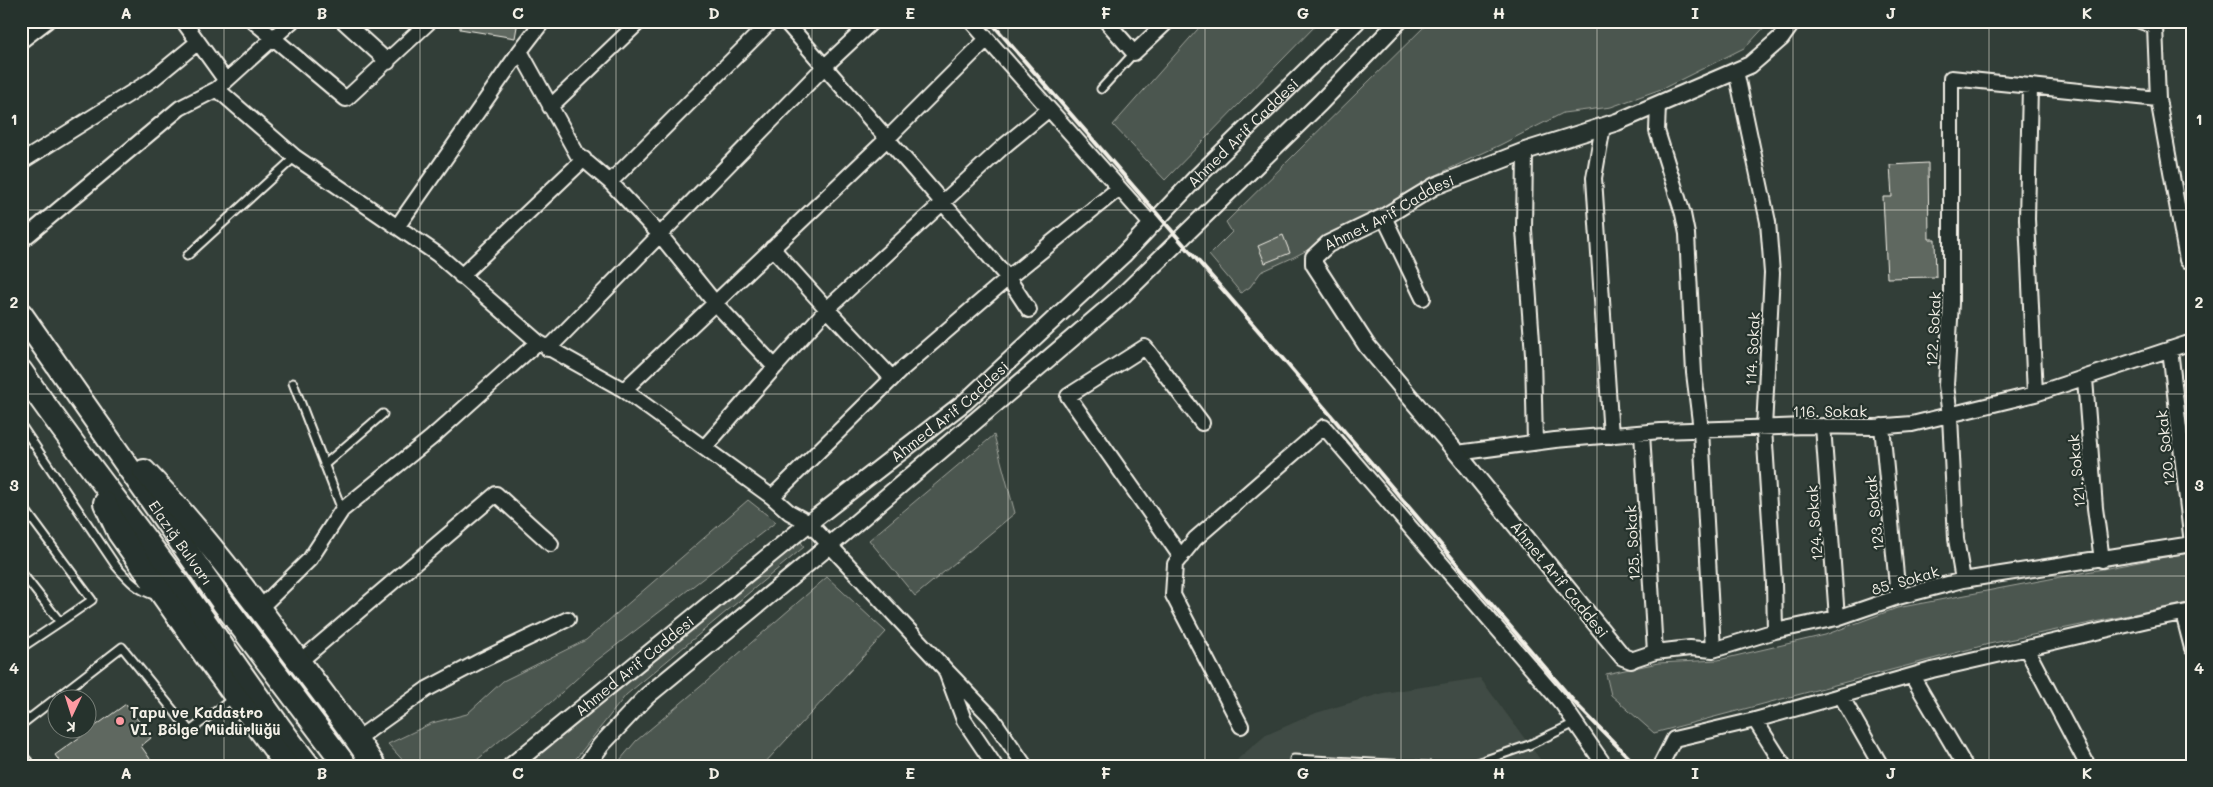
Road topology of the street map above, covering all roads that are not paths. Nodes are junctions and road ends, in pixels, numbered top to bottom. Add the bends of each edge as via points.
1 (47, 21) edge
2 (183, 21) edge
3 (253, 21) edge
4 (292, 21) edge
5 (343, 21) edge
6 (430, 21) edge
7 (543, 21) edge
8 (640, 21) edge
9 (771, 21) edge
10 (786, 21) edge
11 (873, 21) edge
12 (971, 21) edge
13 (1106, 21) edge
14 (1168, 21) edge
15 (1357, 21) edge
16 (1399, 21) edge
17 (1793, 21) edge
18 (2140, 21) edge
19 (2155, 24) edge
20 (272, 39) junction
21 (986, 39) junction
22 (21, 41) edge
23 (198, 42) junction
24 (520, 51) junction
25 (1134, 53) junction
26 (388, 62) junction
27 (825, 66) junction
28 (1736, 71) junction
29 (221, 85) junction
30 (2030, 87) junction
31 (1101, 89) dead end
32 (2158, 99) junction
33 (1658, 104) junction
34 (550, 107) junction
35 (1049, 109) junction
36 (1603, 126) junction
37 (887, 139) junction
38 (1524, 151) junction
39 (295, 157) junction
40 (584, 160) junction
41 (21, 162) edge
42 (610, 182) junction
43 (1118, 188) junction
44 (943, 204) junction
45 (1384, 217) junction
46 (1152, 225) junction
47 (398, 227) junction
48 (661, 236) junction
49 (21, 241) edge
50 (772, 248) junction
51 (187, 256) dead end
52 (2192, 259) edge
53 (461, 276) junction
54 (1008, 278) junction
55 (1423, 298) dead end
56 (715, 303) junction
57 (826, 309) junction
58 (1029, 310) dead end
59 (21, 314) edge
60 (2192, 342) edge
61 (543, 345) junction
62 (2170, 349) junction
63 (775, 367) junction
64 (21, 371) edge
65 (892, 378) junction
66 (2085, 379) junction
67 (293, 383) dead end
68 (624, 390) junction
69 (28, 392) edge
70 (2035, 394) junction
71 (383, 414) dead end
72 (1950, 416) junction
73 (1202, 423) dead end
74 (21, 425) edge
75 (98, 425) junction
76 (1824, 426) junction
77 (1882, 426) junction
78 (1764, 428) junction
79 (1701, 430) junction
80 (1642, 433) junction
81 (1611, 436) junction
82 (1535, 443) junction
83 (704, 448) junction
84 (1458, 453) junction
85 (82, 458) junction
86 (324, 465) junction
87 (772, 497) junction
88 (21, 504) edge
89 (342, 510) junction
90 (809, 523) junction
91 (551, 544) dead end
92 (830, 544) junction
93 (2192, 544) edge
94 (1181, 557) junction
95 (2102, 560) junction
96 (21, 572) edge
97 (1963, 580) junction
98 (1898, 597) junction
99 (165, 598) junction
100 (259, 609) junction
101 (2187, 612) edge
102 (1837, 618) junction
103 (568, 619) dead end
104 (60, 622) junction
105 (1774, 631) junction
106 (21, 648) edge
107 (2026, 648) junction
108 (2192, 648) edge
109 (1713, 650) junction
110 (1655, 652) junction
111 (1631, 660) joint
112 (299, 662) junction
113 (945, 669) junction
114 (1912, 676) junction
115 (235, 696) junction
116 (1841, 696) junction
117 (1755, 720) junction
118 (1575, 723) junction
119 (21, 724) edge
120 (1241, 726) dead end
121 (357, 739) junction
122 (21, 753) edge
123 (1294, 760) dead end
124 (1661, 765) edge
125 (32, 766) edge
126 (287, 766) edge
127 (309, 766) edge
128 (346, 766) edge
129 (374, 766) edge
130 (511, 766) edge
131 (586, 766) edge
132 (996, 766) edge
133 (1025, 766) edge
134 (1430, 766) edge
135 (1468, 766) edge
136 (1605, 766) edge
137 (1784, 766) edge
138 (1881, 766) edge
139 (1966, 766) edge
140 (2088, 766) edge

1 - 22 street
2 - 23 street
3 - 20 street
4 - 20 street
5 - 26 street
6 - 26 street
7 - 24 street
8 - 34 street
9 - 42 street
10 - 27 street
11 - 27 street
12 - 21 street
13 - 25 street
14 - 25 street
15 - 46 street, Ahmed Arif Caddesi
16 - 92 street, Ahmed Arif Caddesi via 1320,103 1123,295
17 - 28 street, Ahmet Arif Caddesi via 1781,38 1750,65
18 - 19 street
19 - 32 street
20 - 26 street via 346,99
20 - 29 street
21 - 35 street
21 - 37 street
23 - 29 street
23 - 41 street via 154,79
24 - 34 street
24 - 47 street
25 - 31 lane
27 - 37 street
27 - 48 street
28 - 33 street, Ahmet Arif Caddesi
28 - 78 street, 114. Sokak via 1768,222 1772,273
29 - 39 street
29 - 49 street via 180,108
30 - 32 street
30 - 70 street via 2027,220
30 - 72 street, 122. Sokak via 1951,78 1951,303 1946,385
32 - 52 street via 2187,260
33 - 36 street, Ahmet Arif Caddesi
33 - 79 street via 1657,131 1687,234 1694,373
34 - 40 street via 576,154
35 - 43 street
35 - 44 street
36 - 38 street, Ahmet Arif Caddesi
36 - 81 street via 1594,178
37 - 44 street
37 - 50 street
38 - 45 street, Ahmet Arif Caddesi via 1435,186
38 - 82 street via 1524,230 1533,355
39 - 47 street
39 - 51 lane
40 - 42 street
40 - 53 street
42 - 48 street
43 - 46 street
43 - 54 street
44 - 54 street
44 - 57 street
45 - 55 street
45 - 84 street, Ahmet Arif Caddesi via 1328,244 1318,252 1314,264 1367,346
46 - 90 street, Ahmed Arif Caddesi via 966,401
47 - 53 street via 437,254
48 - 56 street
48 - 61 street
50 - 56 street
50 - 57 street
53 - 61 street
54 - 58 street
54 - 65 street
56 - 63 street
56 - 68 street
57 - 63 street
57 - 65 street
59 - 75 highway, Elazığ Bulvarı
60 - 62 street, 116. Sokak
61 - 68 street
61 - 89 street
62 - 66 street, 116. Sokak
62 - 93 street, 120. Sokak
63 - 83 street
64 - 69 highway, Elazığ Bulvarı
65 - 87 street
66 - 70 street, 116. Sokak
66 - 95 street, 121. Sokak
67 - 86 lane
68 - 83 street
69 - 85 highway, Elazığ Bulvarı
70 - 72 street, 116. Sokak
71 - 86 lane
72 - 77 street, 116. Sokak
72 - 97 street, 122. Sokak via 1956,539
73 - 94 street via 1145,347 1068,396
74 - 99 lane via 116,566 143,592
75 - 100 highway via 175,504
75 - 128 highway, Elazığ Bulvarı via 224,604
76 - 77 street, 116. Sokak
76 - 78 street, 116. Sokak
76 - 102 street, 124. Sokak
77 - 98 street, 123. Sokak
78 - 79 street, 116. Sokak
78 - 105 street, 114. Sokak
79 - 80 street, 116. Sokak
79 - 109 street
80 - 81 street, 116. Sokak
80 - 110 street, 125. Sokak
81 - 82 street, 116. Sokak
82 - 84 street, 116. Sokak
83 - 87 street
84 - 111 street, Ahmet Arif Caddesi via 1622,657
85 - 99 highway via 119,532
85 - 127 highway, Elazığ Bulvarı
86 - 89 lane
87 - 90 street
88 - 104 lane via 92,600
89 - 100 street via 310,559
90 - 92 street
90 - 130 street, Ahmed Arif Caddesi
91 - 112 street via 496,494
92 - 113 street
92 - 131 street, Ahmed Arif Caddesi via 647,696
93 - 95 street, 85. Sokak
94 - 118 street via 1195,539 1324,427
94 - 120 street via 1175,564 1173,595
95 - 97 street, 85. Sokak
96 - 104 lane
97 - 98 street, 85. Sokak
98 - 102 street, 85. Sokak
99 - 115 highway
100 - 112 highway
101 - 107 street
101 - 108 street
102 - 105 street, 85. Sokak
103 - 121 street via 427,689
104 - 106 lane
105 - 109 street, 85. Sokak
107 - 114 street
107 - 140 street
109 - 110 street, 85. Sokak via 1690,648
110 - 111 street, 85. Sokak
112 - 121 highway
113 - 132 street via 964,720
113 - 133 street via 992,718
114 - 116 street
114 - 139 street
115 - 119 lane via 190,730 122,647
115 - 126 highway
116 - 117 street
116 - 138 street
117 - 124 street via 1674,739
117 - 137 street
118 - 135 lane via 1529,745
118 - 136 street
121 - 129 highway
122 - 125 lane
123 - 134 lane

